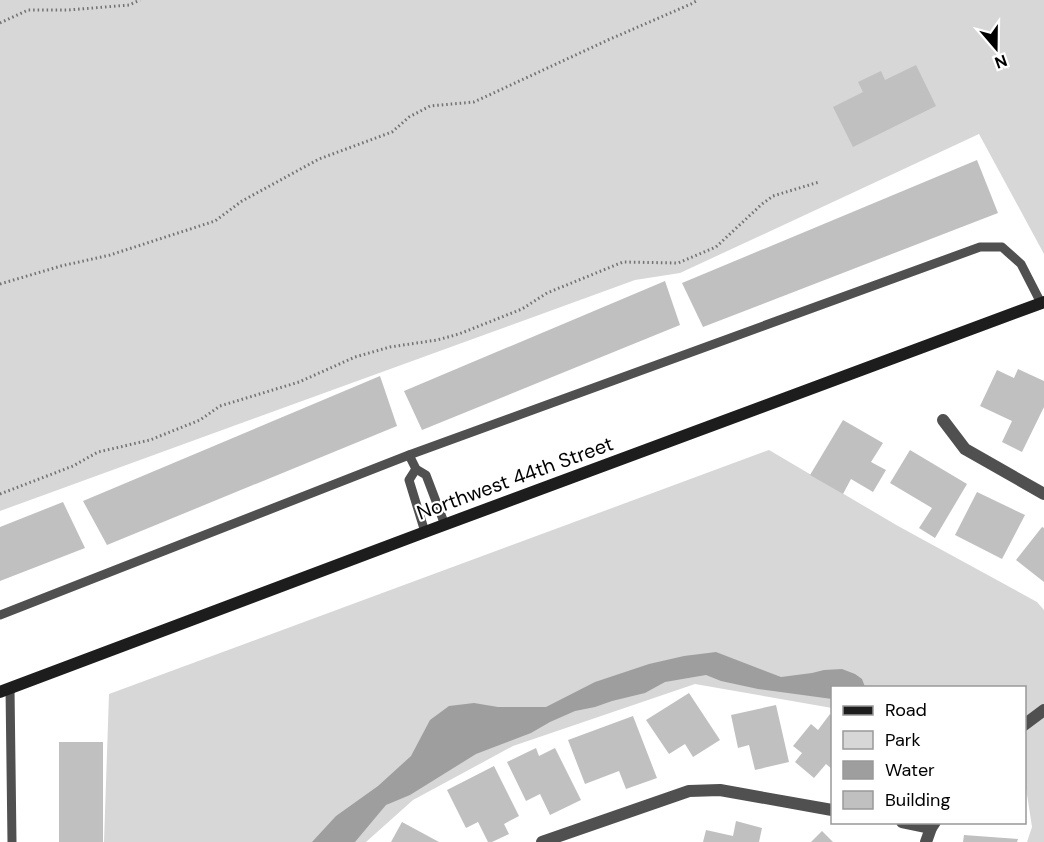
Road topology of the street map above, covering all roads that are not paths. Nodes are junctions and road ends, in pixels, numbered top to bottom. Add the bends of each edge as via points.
1 (1042, 302) edge
2 (943, 420) dead end
3 (409, 454) junction
4 (416, 470) junction
5 (1044, 494) edge
6 (445, 525) junction
7 (425, 532) junction
8 (0, 615) edge
9 (5, 690) edge
10 (1044, 710) edge
11 (1026, 724) edge
12 (11, 754) junction
13 (0, 757) edge
14 (831, 810) edge
15 (933, 825) edge
16 (12, 842) edge
17 (543, 842) edge
18 (926, 842) edge

1 - 3 lane via 1021,264 1002,247 980,247
1 - 6 street, Northwest 44th Street
2 - 5 street via 965,450
3 - 4 lane
3 - 8 lane
4 - 6 lane via 426,476
4 - 7 lane via 409,480
6 - 7 street, Northwest 44th Street
7 - 9 street, Northwest 44th Street
9 - 12 lane
10 - 11 street
12 - 13 lane
12 - 16 lane
14 - 17 street via 720,790 689,791
15 - 18 street

